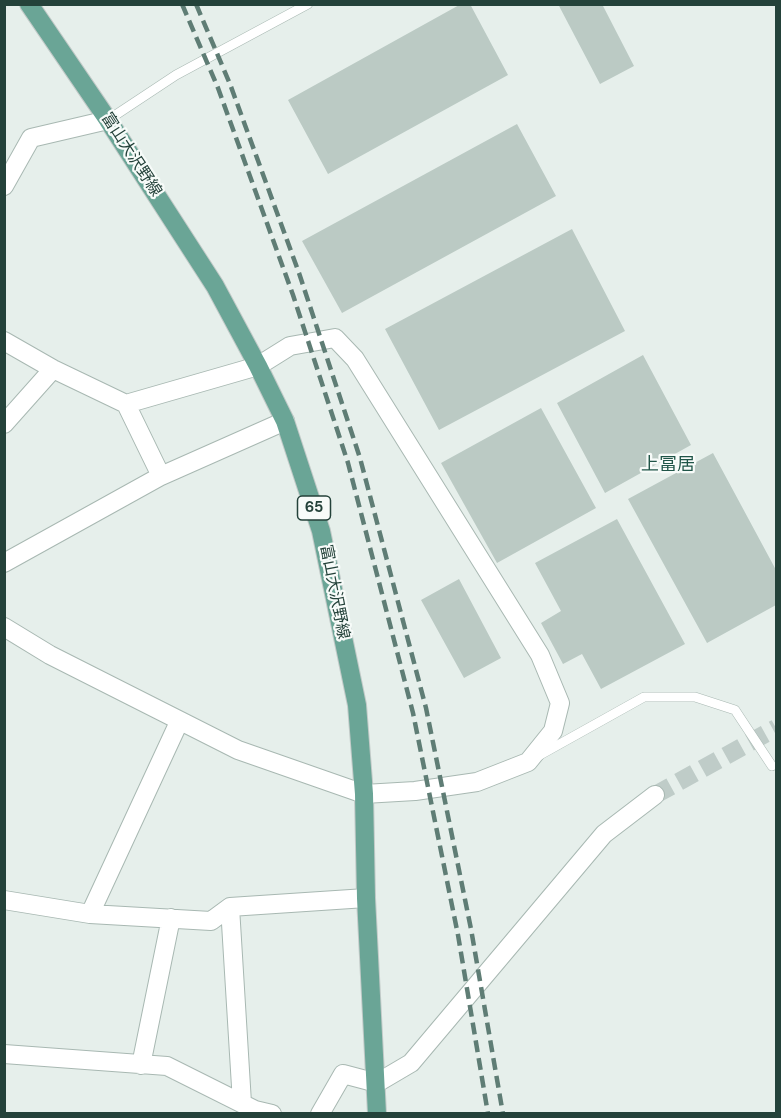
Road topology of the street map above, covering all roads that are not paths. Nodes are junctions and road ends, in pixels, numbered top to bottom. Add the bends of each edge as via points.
1 (29, 4) edge
2 (308, 4) edge
3 (108, 120) junction
4 (4, 186) edge
5 (4, 341) edge
6 (258, 366) junction
7 (53, 369) junction
8 (126, 405) junction
9 (285, 421) junction
10 (4, 424) edge
11 (161, 476) junction
12 (4, 563) edge
13 (4, 627) edge
14 (179, 722) junction
15 (528, 762) junction
16 (772, 766) dead end
17 (364, 794) junction
18 (655, 795) tunnel mouth
19 (366, 898) junction
20 (4, 900) edge
21 (230, 907) junction
22 (90, 914) junction
23 (171, 918) junction
24 (4, 1054) edge
25 (141, 1065) junction
26 (377, 1083) junction
27 (242, 1103) junction
28 (272, 1113) edge
29 (320, 1113) edge
30 (367, 1113) edge
31 (377, 1113) edge

1 - 3 main road, 富山大沢野線 / 65
2 - 3 lane via 176,75
3 - 4 street via 31,138
3 - 6 main road, 富山大沢野線 / 65 via 215,286
5 - 7 street
6 - 8 street
6 - 9 main road, 富山大沢野線 / 65
6 - 15 street via 290,346 335,338 355,359 540,656 560,703 553,730
7 - 8 street
7 - 10 street
8 - 11 street
9 - 11 street
9 - 17 main road, 富山大沢野線 / 65 via 321,531 357,705
11 - 12 street
13 - 14 street
14 - 17 street via 238,750
14 - 22 street
15 - 16 lane via 644,697 695,698 735,710
15 - 17 street via 477,782
17 - 19 main road, 富山大沢野線 / 65
18 - 26 street via 604,834 411,1063
19 - 21 street
19 - 26 main road, 富山大沢野線 / 65
20 - 22 street
21 - 23 street via 211,921
21 - 27 street
22 - 23 street
23 - 25 street
24 - 25 street
25 - 27 street via 167,1066
26 - 29 street via 343,1074
26 - 30 street
26 - 31 main road, 富山大沢野線 / 65
27 - 28 street

